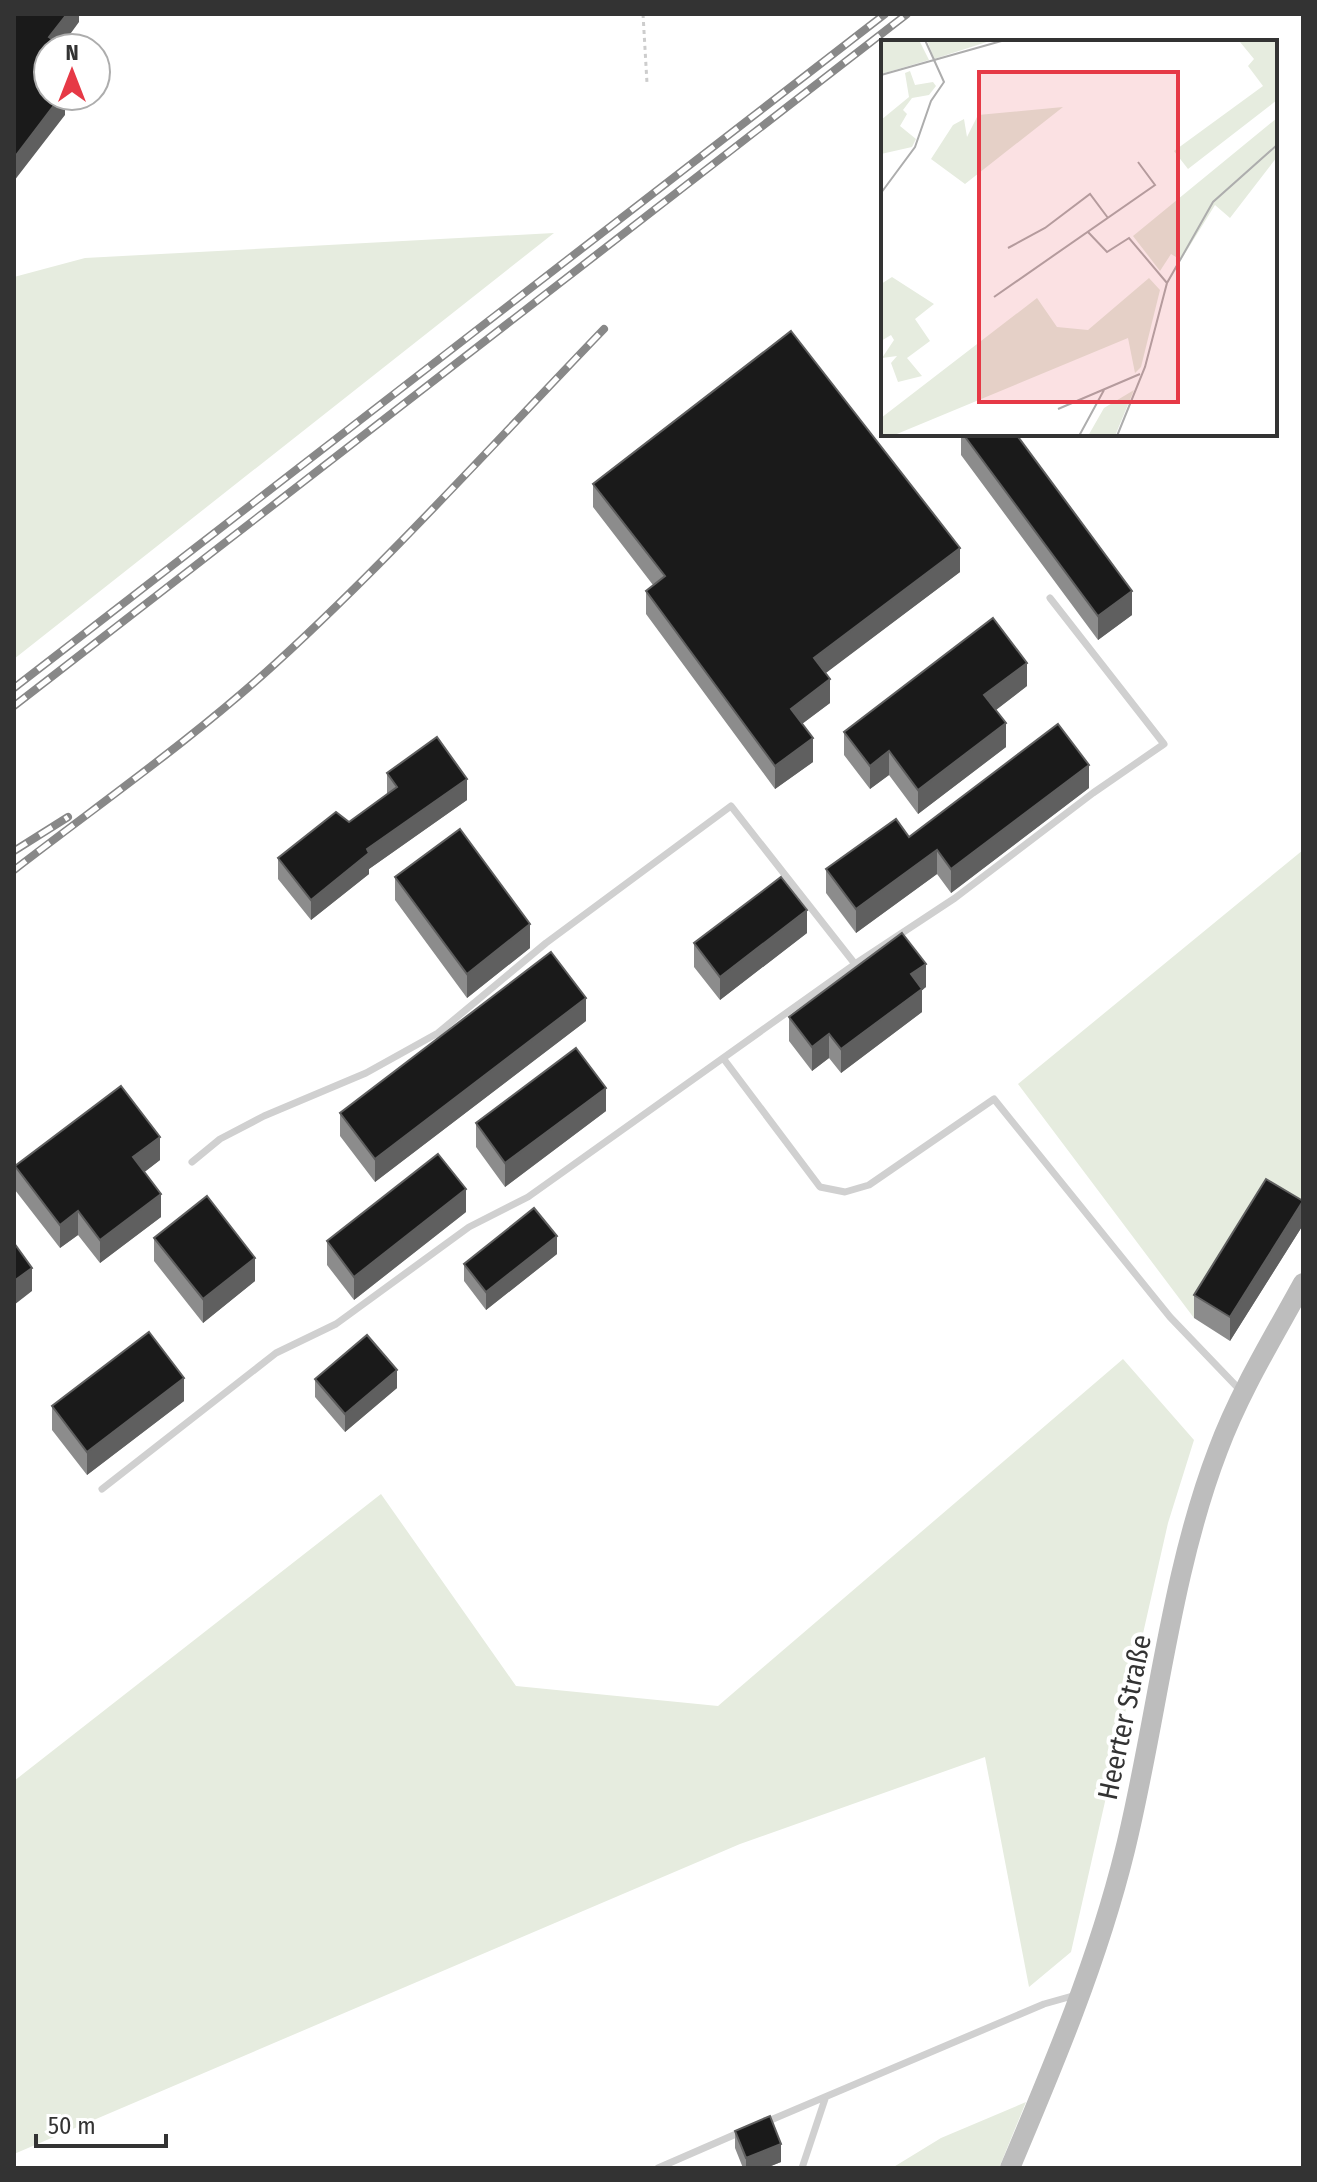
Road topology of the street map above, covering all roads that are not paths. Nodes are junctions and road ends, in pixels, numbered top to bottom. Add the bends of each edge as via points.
1 (1050, 598) dead end
2 (855, 964) junction
3 (723, 1058) junction
4 (192, 1162) dead end
5 (1303, 1283) edge
6 (1242, 1392) junction
7 (102, 1489) dead end
8 (1082, 1993) junction
9 (825, 2099) junction
10 (762, 2124) edge
11 (749, 2129) edge
12 (658, 2168) edge
13 (802, 2168) edge
14 (1010, 2168) edge

1 - 2 lane via 1164,744 955,898
2 - 3 lane
2 - 4 lane via 731,806 546,943 438,1033 366,1073 253,1121
3 - 6 lane via 820,1187 845,1192 869,1185 994,1099 1170,1317
3 - 7 lane via 528,1197 469,1227 336,1324 276,1353
5 - 6 main road, Heerter Straße
6 - 8 main road, Heerter Straße via 1191,1535 1125,1849
8 - 9 lane via 1044,2004
8 - 14 main road, Heerter Straße
9 - 10 lane
9 - 13 lane
11 - 12 lane

